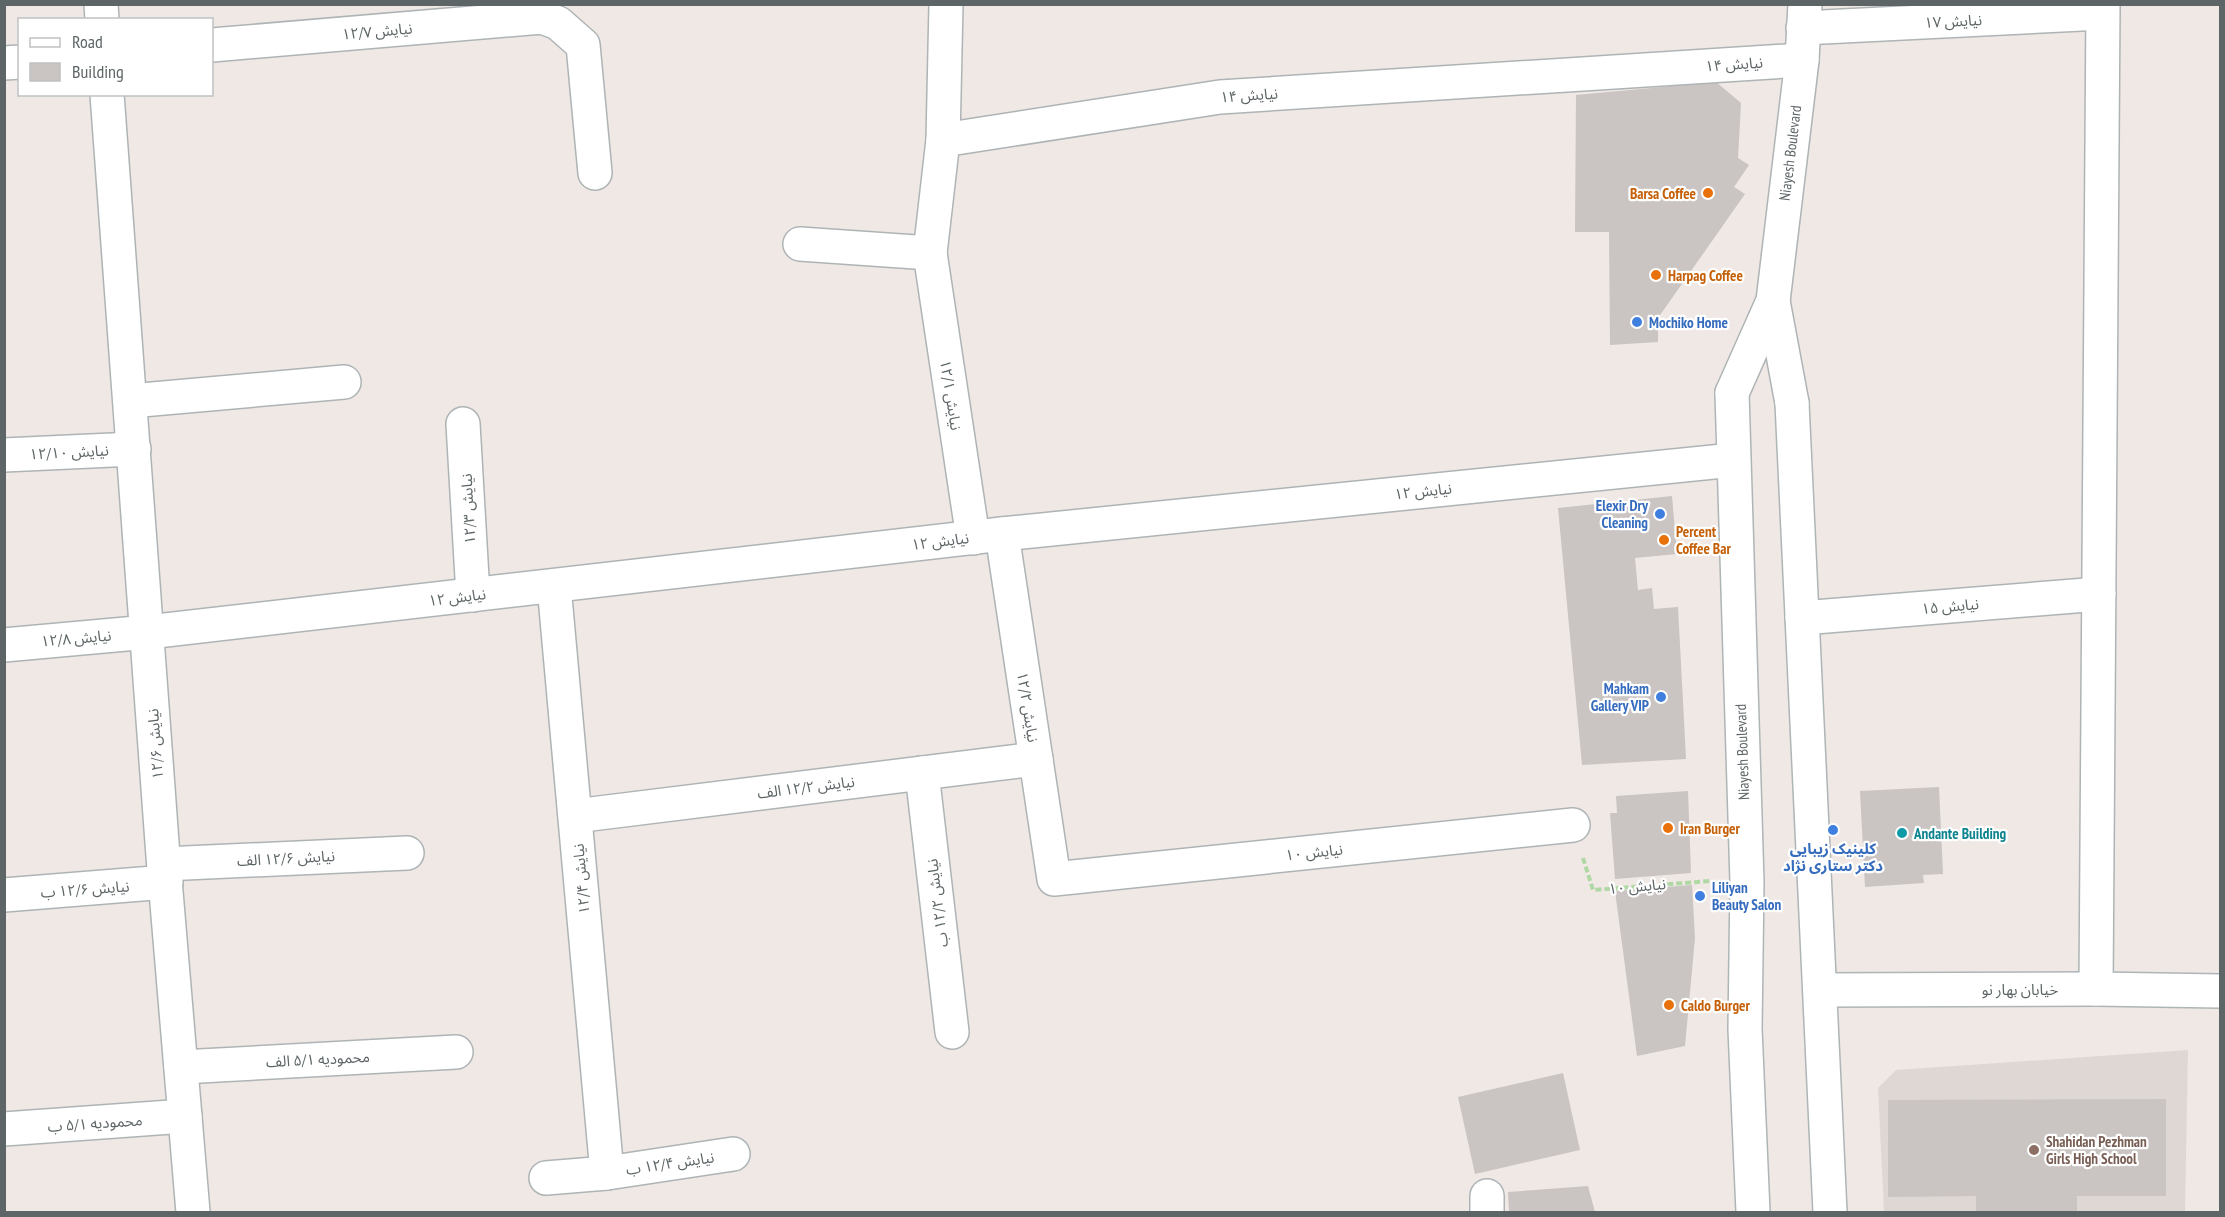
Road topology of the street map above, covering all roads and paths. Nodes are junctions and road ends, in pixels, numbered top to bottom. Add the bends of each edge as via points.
1 (945, 4) edge
2 (2103, 9) edge
3 (543, 11) edge
4 (1804, 16) edge
5 (213, 45) edge
6 (1802, 60) junction
7 (107, 96) edge
8 (943, 140) junction
9 (595, 173) dead end
10 (800, 244) dead end
11 (930, 253) junction
12 (1773, 301) junction
13 (344, 382) dead end
14 (130, 401) junction
15 (463, 424) dead end
16 (134, 449) junction
17 (4, 456) edge
18 (1733, 460) junction
19 (987, 536) junction
20 (554, 585) junction
21 (2099, 594) junction
22 (473, 595) junction
23 (1802, 618) junction
24 (148, 632) junction
25 (4, 645) edge
26 (1036, 759) junction
27 (922, 773) junction
28 (575, 816) junction
29 (1573, 825) joint
30 (407, 853) dead end
31 (164, 868) junction
32 (1054, 879) joint
33 (1748, 882) junction
34 (4, 895) edge
35 (2096, 989) junction
36 (1820, 990) junction
37 (2220, 991) edge
38 (952, 1032) dead end
39 (456, 1052) dead end
40 (181, 1067) junction
41 (185, 1116) junction
42 (4, 1129) edge
43 (733, 1154) dead end
44 (607, 1173) junction
45 (546, 1178) dead end
46 (193, 1212) edge
47 (1753, 1212) edge
48 (1830, 1212) edge

1 - 8 street
2 - 4 street, ۱۷ نیایش
2 - 21 street
3 - 5 street, ۱۲/۷ نیایش
3 - 9 street via 583,45
4 - 6 street, Niayesh Boulevard
6 - 8 street, نیایش ۱۴ via 1220,97
6 - 12 street, Niayesh Boulevard
7 - 14 street, ۱۲/۶ نیایش
8 - 11 street
10 - 11 street
11 - 19 street, ۱۲/۱ نیایش
12 - 18 street, Niayesh Boulevard via 1732,393
12 - 23 street, Niayesh Boulevard via 1792,403
13 - 14 street
14 - 16 street, ۱۲/۶ نیایش
15 - 22 street, ۱۲/۳ نیایش
16 - 17 street, ۱۲/۱۰ نیایش
16 - 24 street, ۱۲/۶ نیایش
18 - 19 street, نیایش ۱۲
18 - 33 street, Niayesh Boulevard
19 - 20 street, نیایش ۱۲
19 - 26 street, ۱۲/۲ نیایش
20 - 22 street, نیایش ۱۲
20 - 28 street, ۱۲/۴ نیایش
21 - 23 street, ۱۵ نیایش
21 - 35 street
22 - 24 street, نیایش ۱۲
23 - 36 street, Niayesh Boulevard
24 - 25 street, ۱۲/۸ نیایش
24 - 31 street, ۱۲/۶ نیایش
26 - 27 street, نیایش ۱۲/۲ الف
26 - 32 street, ۱۲/۲ نیایش
27 - 28 street, نیایش ۱۲/۲ الف
27 - 38 street, نیایش ۱۲/۲ ب
28 - 44 street, ۱۲/۴ نیایش
29 - 32 street, نیایش ۱۰
29 - 33 path, ۱۰ نیایش via 1593,890 1695,881
30 - 31 street, نیایش ۱۲/۶ الف
31 - 34 street, نیایش ۱۲/۶ ب
31 - 40 street, ۱۲/۶ نیایش
33 - 47 street, Niayesh Boulevard via 1745,1029
35 - 36 street, خیابان بهار نو
35 - 37 street, خیابان بهار نو
36 - 48 street, Niayesh Boulevard
39 - 40 street, محمودیه ۵/۱ الف
40 - 41 street, ۱۲/۶ نیایش
41 - 42 street, محمودیه ۵/۱ ب
41 - 46 street, ۱۲/۶ نیایش
43 - 44 street, نیایش ۱۲/۴ ب
44 - 45 street, نیایش ۱۲/۴ ب

